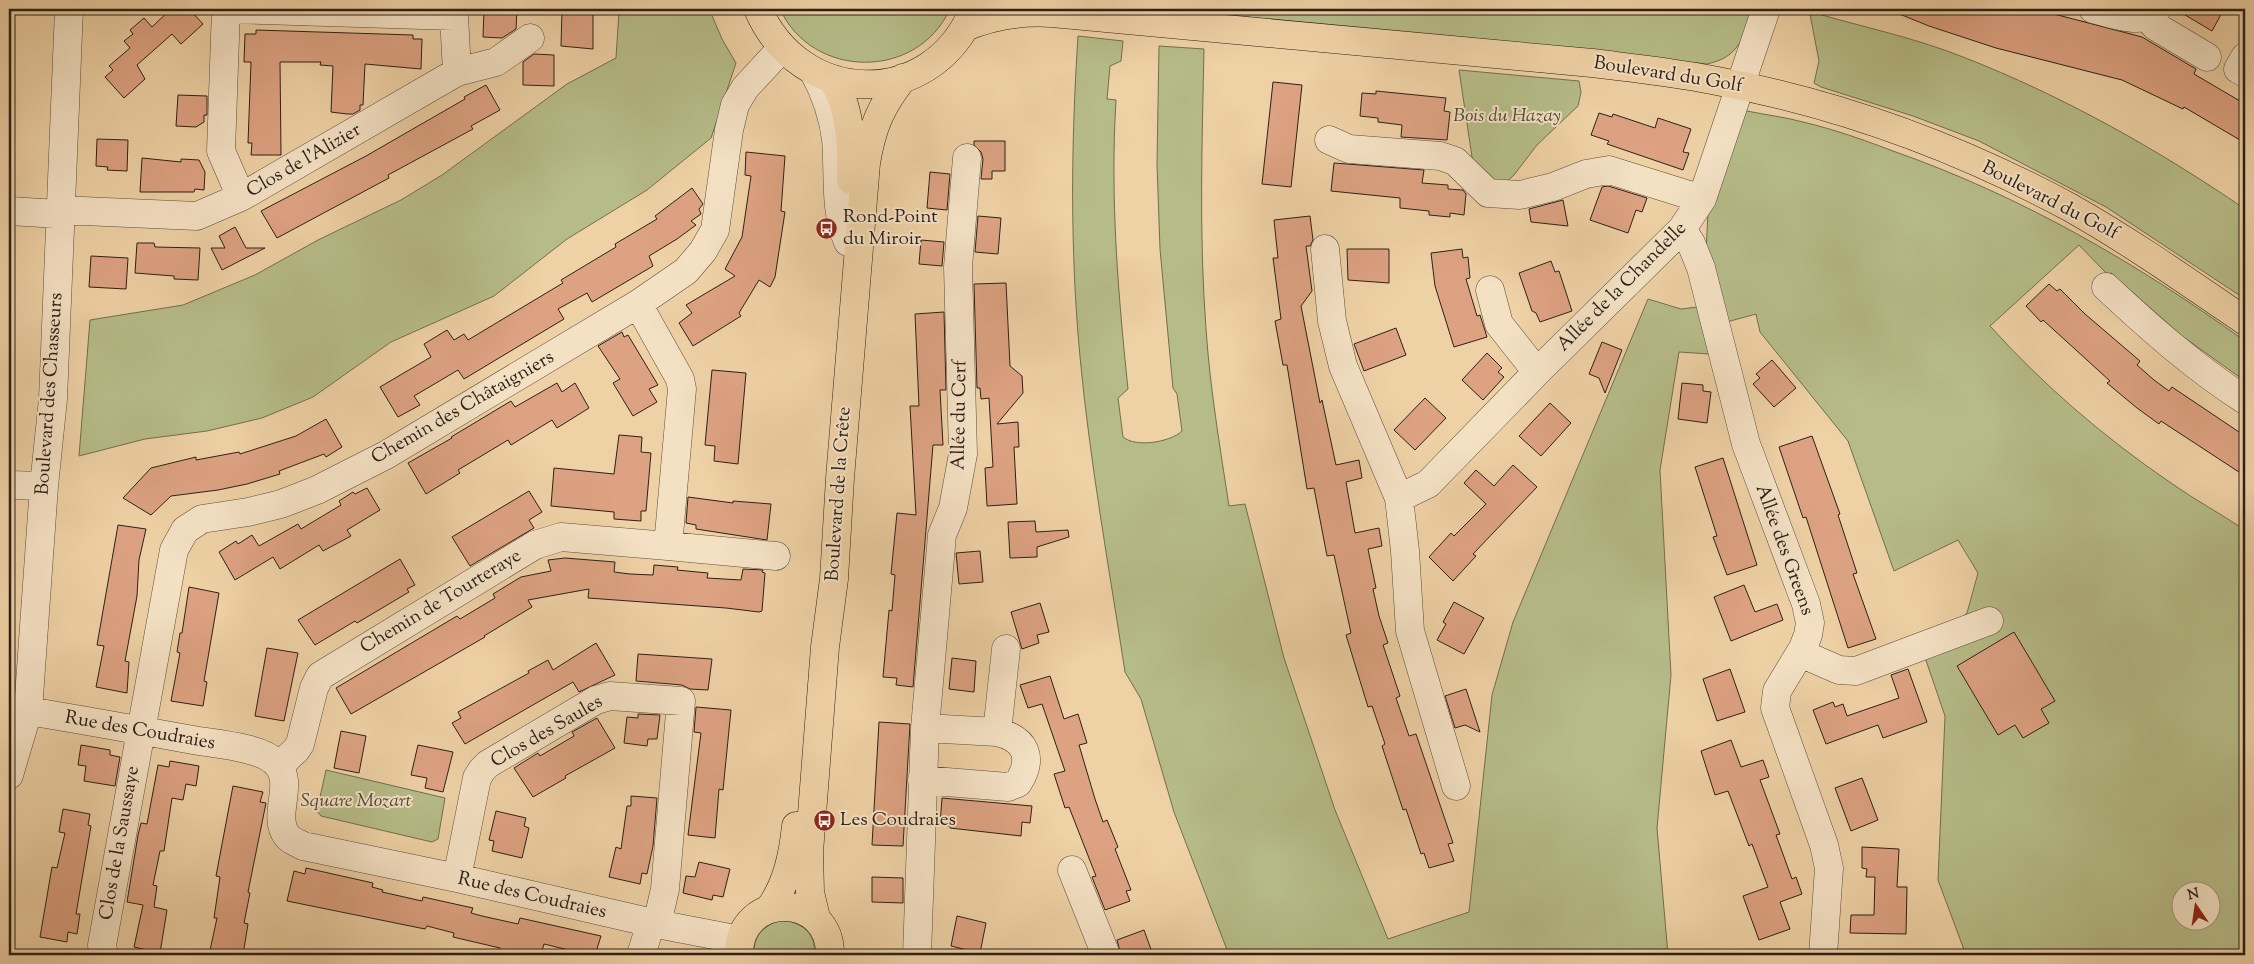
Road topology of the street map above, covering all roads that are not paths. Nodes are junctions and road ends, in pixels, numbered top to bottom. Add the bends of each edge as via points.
1 (69, 9) edge
2 (226, 9) edge
3 (231, 9) edge
4 (758, 9) edge
5 (1766, 9) edge
6 (2093, 9) edge
7 (1051, 12) edge
8 (2152, 13) edge
9 (969, 18) edge
10 (530, 38) dead end
11 (782, 48) junction
12 (2207, 57) dead end
13 (457, 72) junction
14 (823, 76) junction
15 (903, 78) junction
16 (1739, 85) junction
17 (1329, 140) dead end
18 (967, 158) dead end
19 (241, 197) junction
20 (1702, 199) junction
21 (9, 211) edge
22 (59, 212) junction
23 (1682, 229) junction
24 (1325, 249) dead end
25 (2106, 288) dead end
26 (1490, 290) dead end
27 (638, 304) junction
28 (2245, 321) edge
29 (1537, 372) junction
30 (2245, 400) edge
31 (9, 485) edge
32 (44, 486) junction
33 (1398, 498) junction
34 (668, 546) junction
35 (776, 556) dead end
36 (1989, 621) dead end
37 (1006, 649) dead end
38 (1800, 654) junction
39 (28, 711) junction
40 (925, 728) junction
41 (140, 730) junction
42 (997, 732) junction
43 (285, 761) junction
44 (9, 776) edge
45 (922, 780) junction
46 (1456, 786) dead end
47 (1072, 870) dead end
48 (457, 878) junction
49 (769, 909) junction
50 (816, 918) junction
51 (654, 923) junction
52 (740, 948) edge
53 (104, 955) edge
54 (641, 955) edge
55 (830, 955) edge
56 (918, 955) edge
57 (1106, 955) edge
58 (1823, 955) edge

1 - 22 street, Boulevard des Chasseurs
2 - 19 street via 221,151
3 - 13 street via 454,16
4 - 11 main road
5 - 16 street, Allée de la Chandelle
6 - 8 street via 2125,16
7 - 9 main road, Boulevard du Golf
7 - 16 main road, Boulevard du Golf via 1592,63
8 - 12 street via 2155,26
9 - 15 main road via 952,46 934,62
10 - 13 street, Clos de l'Alizier via 496,62
11 - 14 main road via 802,65
11 - 27 street, Chemin des Châtaigniers via 745,88 735,105 718,216 711,239 686,271
13 - 19 street, Clos de l'Alizier
14 - 15 main road via 847,83 870,84
14 - 49 main road, Boulevard de la Crête via 839,91 851,148 848,242 795,834 786,876
15 - 50 main road, Boulevard de la Crête via 877,118 866,163 834,579 825,647 810,837 810,892
16 - 20 street, Allée de la Chandelle
16 - 28 main road, Boulevard du Golf via 1894,130 2032,188 2121,238
17 - 20 street via 1349,149 1455,160 1488,193 1520,195 1586,174 1610,170
18 - 40 street, Allée du Cerf via 958,267 963,454 953,508 942,535
19 - 22 street, Clos de l'Alizier via 196,216
20 - 23 street, Allée de la Chandelle
21 - 22 street, Clos de l'Alizier
22 - 32 street, Boulevard des Chasseurs via 53,399
23 - 29 street, Allée de la Chandelle
23 - 38 street, Allée des Greens via 1701,268 1746,444 1806,604 1810,623
24 - 33 street via 1332,321 1343,366
25 - 30 street via 2159,335
26 - 29 street via 1499,324
27 - 34 street via 680,378 682,388
27 - 41 street, Chemin des Châtaigniers via 386,455 318,490 264,509 202,519 185,530 174,550
29 - 33 street, Allée de la Chandelle via 1428,484
31 - 32 street
32 - 39 street, Boulevard des Chasseurs
33 - 46 street via 1410,631
34 - 35 street, Chemin de Tourteraye
34 - 43 street, Chemin de Tourteraye via 561,537 535,545 320,676 300,744
36 - 38 street via 1856,671 1839,670
37 - 42 street
38 - 58 street, Allée des Greens via 1777,691 1776,708 1829,868
39 - 41 street, Rue des Coudraies
39 - 44 street, Boulevard des Chasseurs
40 - 42 street
40 - 45 street, Allée du Cerf
41 - 43 street, Rue des Coudraies via 251,751 275,750 284,752
41 - 53 street, Clos de la Saussaye via 102,945
42 - 45 street via 1019,741 1024,750 1027,763 1018,783 1008,787
43 - 48 street, Rue des Coudraies via 297,766 299,775 297,822 304,834 324,849
45 - 56 street, Allée du Cerf
47 - 57 street
48 - 51 street, Rue des Coudraies
48 - 51 street, Clos des Saules via 478,778 488,764 596,700 610,696 681,702 665,889
49 - 50 main road via 794,907
49 - 52 main road, Boulevard de la Crête via 751,921
50 - 55 main road, Boulevard de la Crête via 827,934
51 - 52 street, Rue des Coudraies
51 - 54 street

